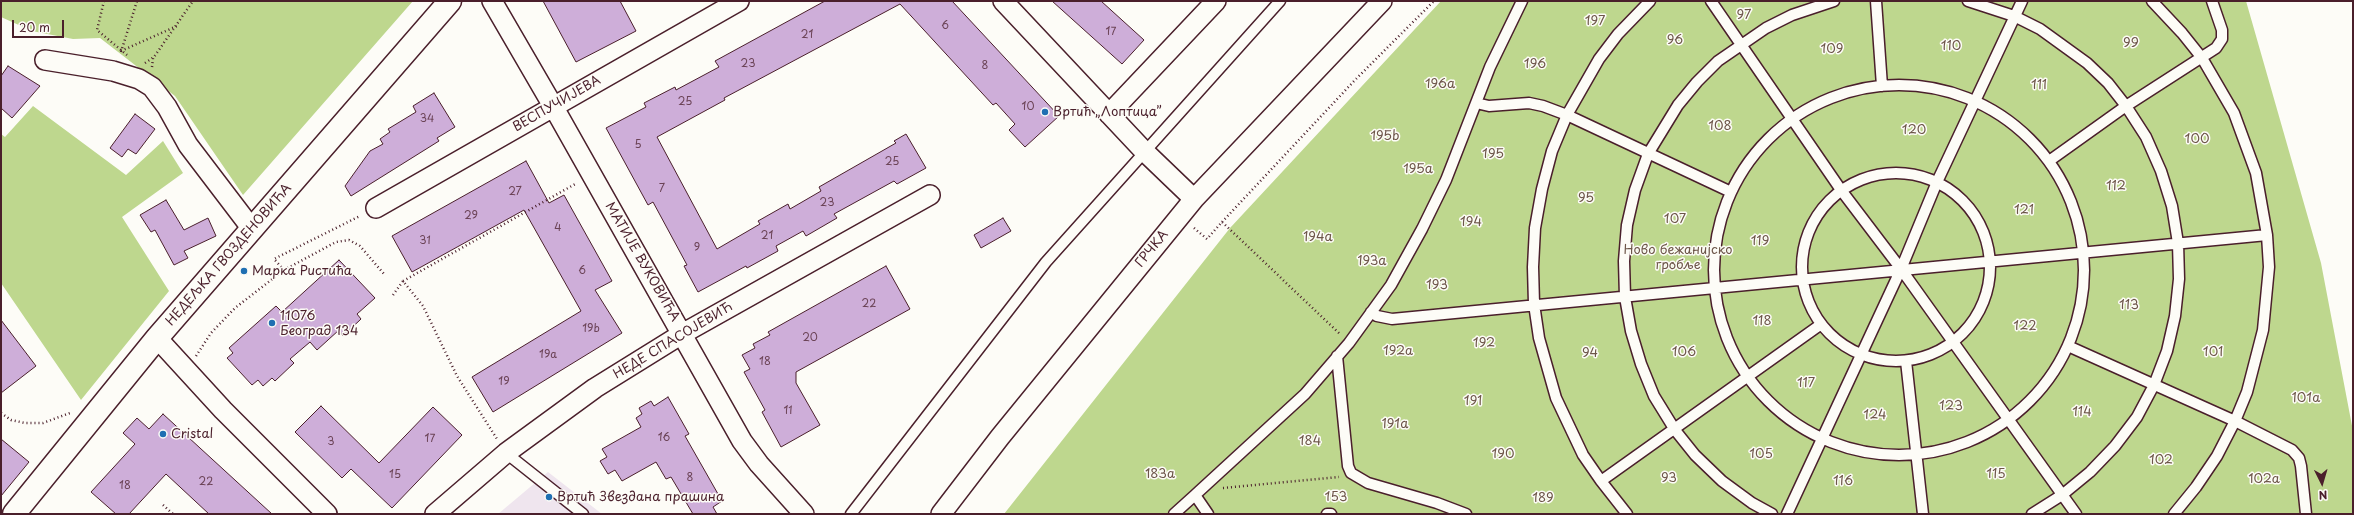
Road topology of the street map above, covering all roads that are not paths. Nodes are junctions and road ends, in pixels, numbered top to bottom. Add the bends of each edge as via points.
1 (450, 1) edge
2 (492, 1) edge
3 (739, 1) edge
4 (1003, 1) edge
5 (1216, 1) edge
6 (1280, 1) edge
7 (1382, 1) edge
8 (1522, 1) edge
9 (1650, 1) edge
10 (1711, 1) edge
11 (1834, 1) edge
12 (1876, 1) edge
13 (1968, 1) edge
14 (2022, 1) edge
15 (2152, 1) edge
16 (2212, 1) edge
17 (2014, 16) junction
18 (1742, 43) junction
19 (2202, 58) junction
20 (45, 60) dead end
21 (1882, 86) junction
22 (1976, 101) junction
23 (1476, 103) junction
24 (553, 106) junction
25 (2126, 106) junction
26 (1109, 114) junction
27 (1567, 115) junction
28 (1793, 119) junction
29 (1144, 151) junction
30 (1648, 154) junction
31 (2049, 161) junction
32 (1937, 182) junction
33 (1841, 190) junction
34 (1731, 192) junction
35 (930, 195) dead end
36 (1194, 199) junction
37 (376, 208) road end
38 (252, 229) junction
39 (2267, 236) junction
40 (2178, 243) junction
41 (2084, 253) junction
42 (1990, 261) junction
43 (1901, 269) junction
44 (1802, 280) junction
45 (1715, 288) junction
46 (1625, 297) junction
47 (1534, 304) junction
48 (1371, 312) junction
49 (1820, 325) junction
50 (682, 334) junction
51 (157, 338) junction
52 (1953, 342) junction
53 (2068, 346) junction
54 (1862, 355) junction
55 (1338, 356) junction
56 (1906, 361) junction
57 (1749, 377) junction
58 (2154, 385) junction
59 (2009, 418) junction
60 (2235, 421) junction
61 (1675, 430) junction
62 (1823, 438) junction
63 (506, 453) junction
64 (1916, 454) junction
65 (1600, 481) junction
66 (1195, 495) junction
67 (2062, 495) junction
68 (14, 514) edge
69 (327, 514) edge
70 (435, 514) edge
71 (583, 514) edge
72 (804, 514) edge
73 (851, 514) edge
74 (941, 514) edge
75 (1174, 514) edge
76 (1208, 514) edge
77 (1327, 514) edge
78 (1331, 514) edge
79 (1466, 514) edge
80 (1627, 514) edge
81 (1772, 514) edge
82 (1787, 514) edge
83 (1923, 514) edge
84 (2032, 514) edge
85 (2076, 514) edge
86 (2174, 514) edge
87 (2306, 514) edge

1 - 38 main road, НЕДЕЉКА ГВОЗДЕНОВИЋА
2 - 24 street, МАТИЈЕ ВУКОВИЋА
3 - 24 street, ВЕСПУЧИЈЕВА
4 - 26 street
5 - 26 street
6 - 29 lane
7 - 36 street, ГРЧКА
8 - 23 lane via 1492,61
9 - 27 lane via 1618,34 1599,59
10 - 18 lane
11 - 18 lane via 1792,15
12 - 21 lane
13 - 17 lane
14 - 17 lane
15 - 19 lane
16 - 19 lane via 2222,30 2222,39 2216,48
17 - 22 lane
17 - 25 lane via 2040,29 2082,58
18 - 28 lane
18 - 30 lane via 1697,82 1678,105
19 - 25 lane
19 - 39 lane via 2219,85 2246,143 2256,173
20 - 38 street via 113,71 139,79 152,88 167,107 188,145
21 - 22 lane via 1914,86 1946,91
21 - 28 lane via 1835,96
22 - 31 lane via 2016,126
22 - 32 lane
23 - 27 lane via 1489,106 1528,103
23 - 48 lane via 1446,180 1422,229 1391,285
24 - 37 street, ВЕСПУЧИЈЕВА
24 - 50 street, МАТИЈЕ ВУКОВИЋА
25 - 31 lane
25 - 40 lane via 2146,137 2161,171 2172,206
26 - 29 street
27 - 30 lane
27 - 47 lane via 1552,151 1535,228
28 - 33 lane
28 - 34 lane via 1757,151
29 - 36 street
29 - 73 lane via 1016,298
30 - 34 lane
30 - 46 lane via 1635,190 1627,225
31 - 41 lane via 2066,189 2078,220
32 - 33 lane via 1911,174 1888,173 1866,177
32 - 42 lane via 1952,190 1974,214 1986,239
32 - 43 lane
33 - 43 lane
33 - 44 lane via 1817,214 1809,229 1803,246
34 - 45 lane via 1717,239 1714,263
35 - 50 street, НЕДЕ СПАСОЈЕВИЋ
36 - 74 street, ГРЧКА via 1000,437
38 - 51 main road, НЕДЕЉКА ГВОЗДЕНОВИЋА
39 - 40 lane
39 - 60 lane via 2268,275 2263,330 2247,392
40 - 41 lane
40 - 58 lane via 2176,316 2167,351
41 - 42 lane
41 - 53 lane via 2084,285 2079,316
42 - 43 lane
42 - 52 lane via 1990,279 1978,314
43 - 44 lane
43 - 52 lane
43 - 54 lane
44 - 45 lane
44 - 49 lane via 1810,306
45 - 46 lane
45 - 57 lane via 1721,319 1732,349
46 - 47 lane
46 - 61 lane via 1640,364 1654,396
47 - 48 lane via 1392,319
47 - 65 lane via 1539,338 1556,398 1569,427
48 - 55 lane
49 - 54 lane via 1846,348
49 - 57 lane
50 - 63 street, НЕДЕ СПАСОЈЕВИЋ via 595,388
50 - 72 street, МАТИЈЕ ВУКОВИЋА via 746,447
51 - 68 main road, НЕДЕЉКА ГВОЗДЕНОВИЋА
51 - 69 street via 186,371
52 - 56 lane via 1931,354
52 - 59 lane
53 - 58 lane
53 - 59 lane via 2043,386
54 - 56 lane via 1891,362
54 - 62 lane
55 - 66 lane via 1305,394
55 - 79 lane via 1348,466 1351,473 1368,483
56 - 64 lane
57 - 61 lane
57 - 62 lane via 1782,412
58 - 60 lane
58 - 67 lane via 2137,417 2115,446 2090,472
59 - 64 lane via 1966,442
59 - 67 lane
60 - 86 lane via 2217,456
60 - 87 lane via 2286,446 2296,454 2301,466
61 - 65 lane
61 - 81 lane via 1695,455 1722,481
62 - 64 lane via 1869,452
62 - 82 lane
63 - 70 street, НЕДЕ СПАСОЈЕВИЋ
63 - 71 lane
64 - 83 lane
65 - 80 lane
66 - 75 lane
66 - 76 lane
67 - 84 lane
67 - 85 lane
77 - 78 lane

